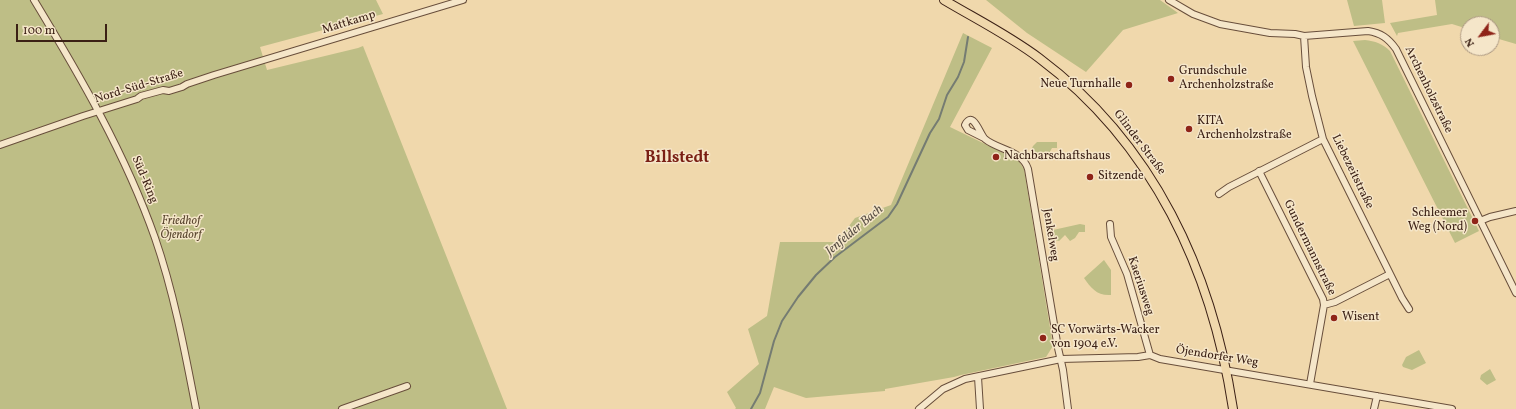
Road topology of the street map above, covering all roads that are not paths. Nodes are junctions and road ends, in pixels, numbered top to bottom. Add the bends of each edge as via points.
1 (34, 0) edge
2 (463, 0) edge
3 (944, 0) edge
4 (1169, 0) edge
5 (1304, 36) junction
6 (264, 60) joint
7 (99, 111) junction
8 (984, 138) dead end
9 (1323, 139) junction
10 (0, 145) edge
11 (1260, 171) junction
12 (1219, 194) dead end
13 (1516, 211) edge
14 (1480, 221) junction
15 (1110, 224) dead end
16 (1390, 274) junction
17 (1516, 292) edge
18 (1324, 306) junction
19 (1409, 309) dead end
20 (1150, 355) junction
21 (1061, 359) junction
22 (1226, 370) junction
23 (978, 377) junction
24 (1310, 384) junction
25 (407, 386) dead end
26 (1377, 396) junction
27 (196, 409) edge
28 (342, 409) edge
29 (919, 409) edge
30 (980, 409) edge
31 (1068, 409) edge
32 (1233, 409) edge
33 (1374, 409) edge
34 (1452, 409) edge

1 - 7 street, Süd-Ring
2 - 6 street, Mattkamp
3 - 22 main road, Glinder Straße via 1040,58 1091,103 1126,142 1166,203 1194,262 1215,324
4 - 5 street, Archenholzstraße via 1193,14 1224,25
5 - 9 street, Liebezeitstraße via 1306,67
5 - 14 street, Archenholzstraße via 1368,31 1376,32 1390,40
6 - 7 street, Nord-Süd-Straße
7 - 10 street, Nord-Süd-Straße
7 - 27 street, Süd-Ring via 124,160 155,239 179,327
8 - 21 street, Jenkelweg via 1020,157 1027,164
9 - 11 street
9 - 16 street, Liebezeitstraße
11 - 12 street
11 - 18 street, Gundermannstraße via 1318,288
13 - 14 street
14 - 17 street, Archenholzstraße
15 - 20 street, Kaeriusweg via 1111,237 1127,274
16 - 18 street
16 - 19 street, Liebezeitstraße
18 - 24 street, Gundermannstraße
20 - 21 street, Öjendorfer Weg
20 - 22 street, Öjendorfer Weg
21 - 23 street, Öjendorfer Weg
21 - 31 street, Jenkelweg
22 - 24 street, Öjendorfer Weg
22 - 32 main road, Glinder Straße
23 - 29 street, Öjendorfer Weg via 965,379 943,389
23 - 30 street
24 - 26 street, Öjendorfer Weg
25 - 28 street
26 - 33 street
26 - 34 street, Öjendorfer Weg

